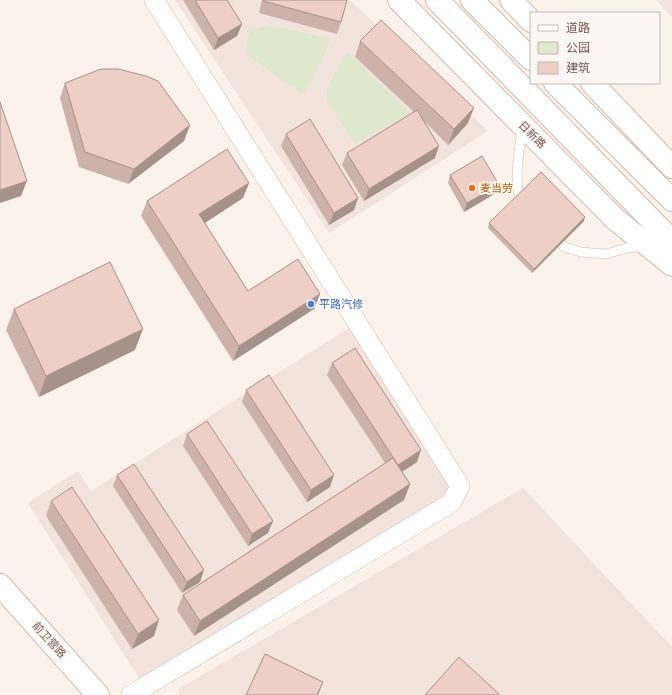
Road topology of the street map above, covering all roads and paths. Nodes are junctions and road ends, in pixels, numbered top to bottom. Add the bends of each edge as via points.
1 (154, 0) edge
2 (398, 0) edge
3 (437, 0) edge
4 (472, 0) edge
5 (511, 0) edge
6 (530, 19) edge
7 (530, 58) edge
8 (556, 84) edge
9 (593, 84) edge
10 (522, 125) junction
11 (672, 167) edge
12 (672, 200) edge
13 (532, 213) edge
14 (548, 230) edge
15 (672, 241) edge
16 (649, 246) junction
17 (672, 264) edge
18 (0, 585) edge
19 (0, 604) edge
20 (83, 695) edge
21 (98, 695) edge
22 (131, 695) edge

1 - 22 street via 460,486 451,503
2 - 10 main road, 日新路
3 - 15 main road
4 - 7 main road
5 - 6 main road
8 - 12 main road
9 - 11 main road
10 - 13 lane via 518,188 522,202
10 - 16 main road, 日新路 via 615,219
14 - 16 lane via 564,247 581,252 606,254 627,248
16 - 17 main road, 日新路
18 - 21 main road, 前卫营路
19 - 20 main road, 前卫营路

